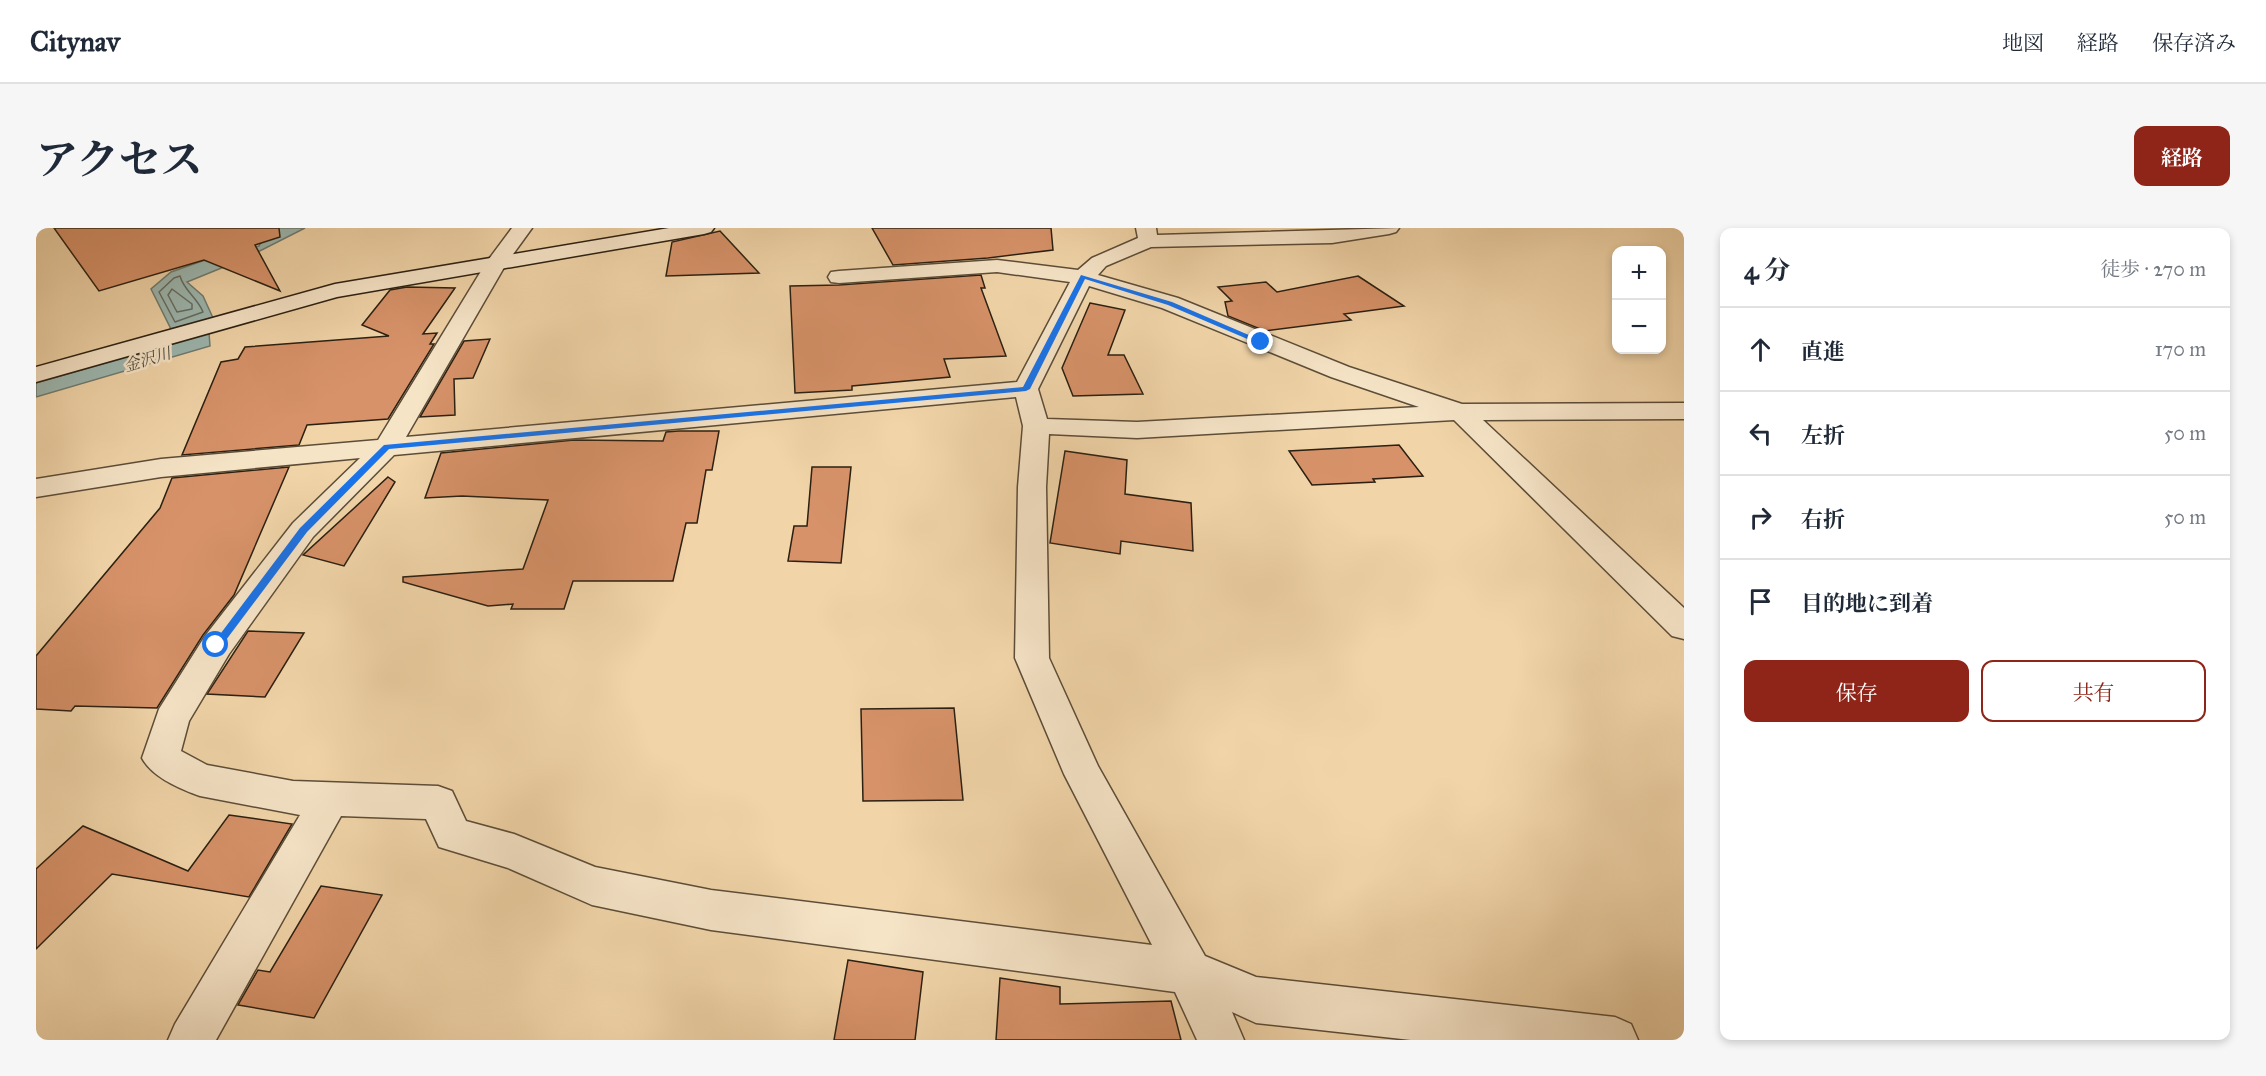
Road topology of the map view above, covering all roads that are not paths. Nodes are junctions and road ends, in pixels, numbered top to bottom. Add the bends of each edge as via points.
1 (522, 228) edge
2 (704, 228) edge
3 (1389, 228) edge
4 (1147, 235) edge
5 (496, 262) junction
6 (839, 277) dead end
7 (1083, 277) junction
8 (36, 375) edge
9 (1026, 389) junction
10 (1684, 411) edge
11 (1460, 412) junction
12 (1036, 426) junction
13 (387, 447) junction
14 (36, 488) edge
15 (1684, 627) edge
16 (330, 800) junction
17 (1189, 972) junction
18 (191, 1040) edge
19 (1221, 1040) edge
20 (1615, 1040) edge

1 - 5 street
2 - 5 street
3 - 4 street via 1332,237
4 - 7 street via 1099,262
5 - 8 street via 335,291
5 - 13 street
6 - 7 street via 997,267
7 - 9 street
7 - 11 street via 1170,303 1340,372
9 - 12 street
9 - 13 street
10 - 11 street
11 - 12 street via 1137,430
11 - 15 street
12 - 17 street via 1032,658 1083,774
13 - 14 street via 161,468
13 - 16 street via 303,530 216,645 172,719 161,758 200,780 293,798
16 - 17 street via 438,803 453,835 514,852 592,886 700,908
16 - 18 street
17 - 19 street
17 - 20 street via 1256,1000

